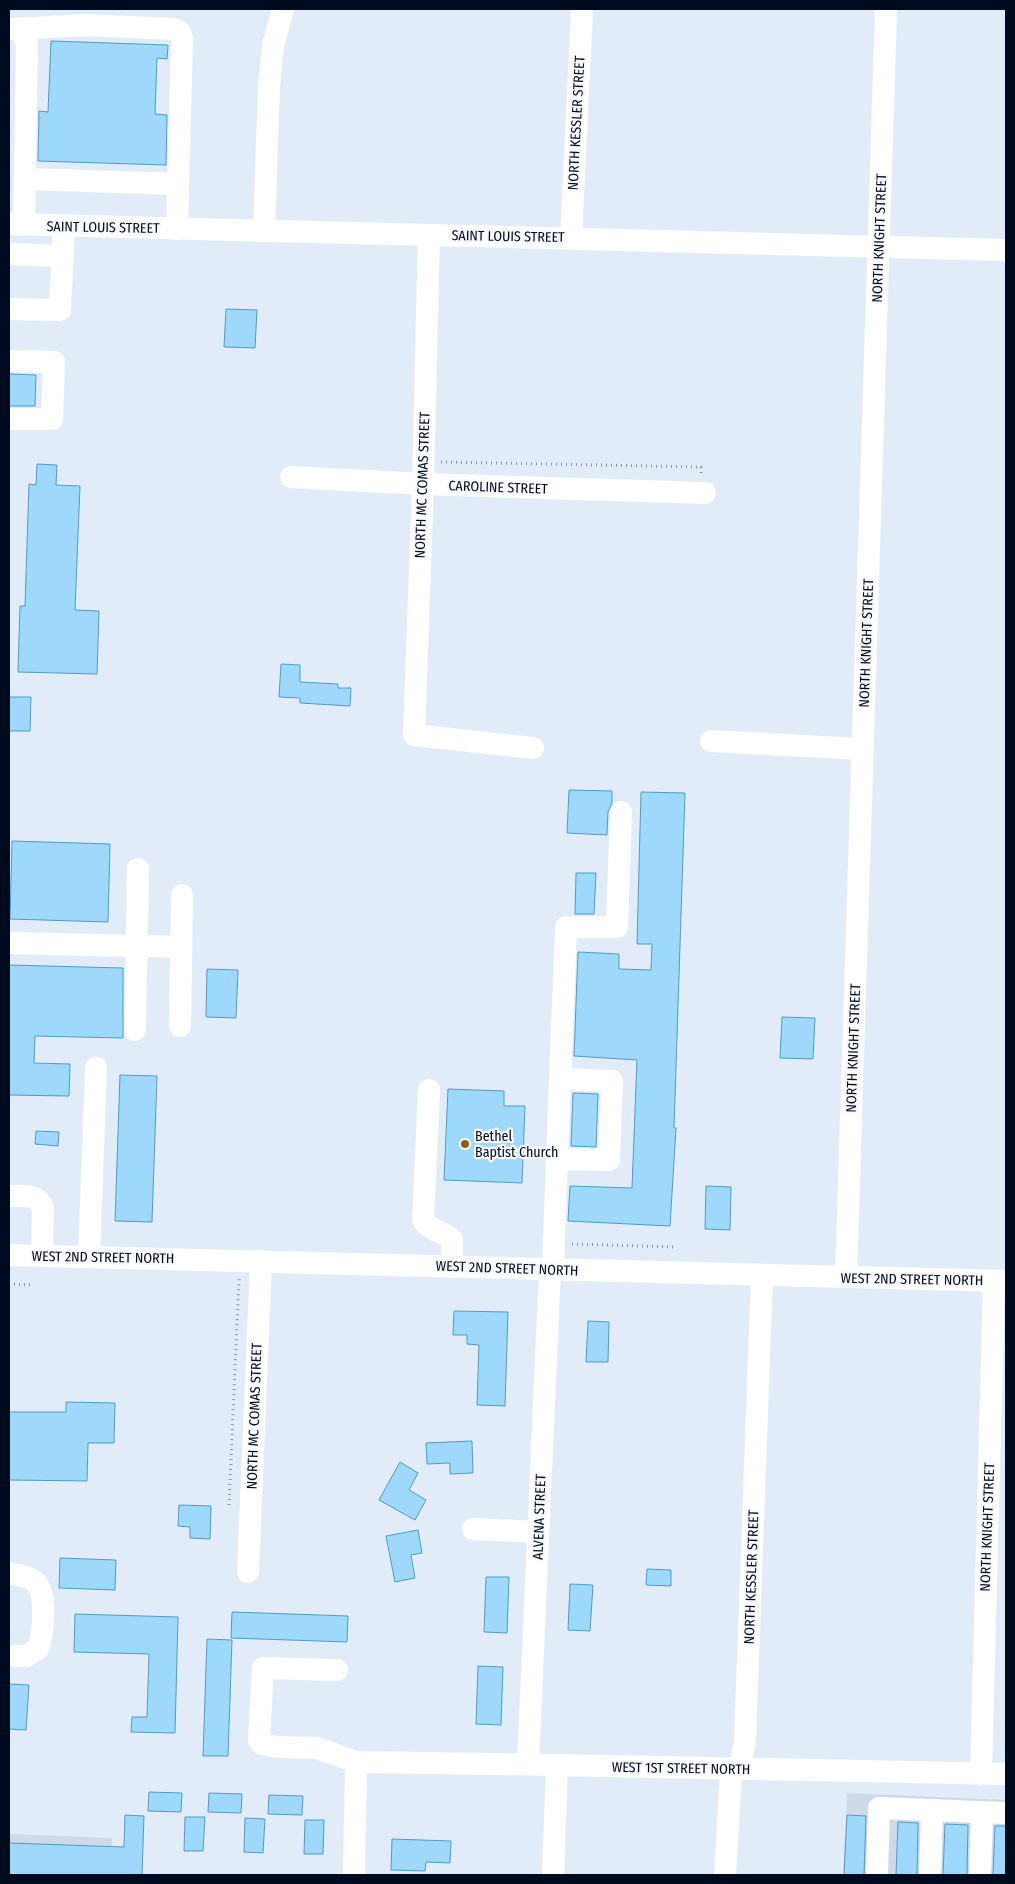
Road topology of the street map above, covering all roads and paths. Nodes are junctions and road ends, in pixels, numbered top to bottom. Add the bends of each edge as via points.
1 (283, 9) edge
2 (582, 9) edge
3 (886, 9) edge
4 (13, 29) edge
5 (25, 180) junction
6 (178, 184) junction
7 (17, 224) edge
8 (64, 226) junction
9 (177, 229) junction
10 (264, 231) junction
11 (429, 235) junction
12 (571, 238) junction
13 (879, 246) junction
14 (1006, 250) edge
15 (9, 254) edge
16 (63, 256) junction
17 (9, 310) edge
18 (9, 361) edge
19 (9, 419) edge
20 (291, 477) dead end
21 (423, 484) junction
22 (706, 493) dead end
23 (711, 741) dead end
24 (533, 748) dead end
25 (862, 749) junction
26 (621, 812) dead end
27 (138, 869) dead end
28 (182, 895) dead end
29 (9, 943) edge
30 (136, 946) junction
31 (181, 947) junction
32 (180, 1026) dead end
33 (135, 1030) dead end
34 (96, 1068) dead end
35 (560, 1079) junction
36 (429, 1090) dead end
37 (557, 1159) junction
38 (9, 1196) edge
39 (554, 1244) junction
40 (676, 1247) dead end
41 (9, 1255) edge
42 (42, 1256) junction
43 (89, 1257) junction
44 (260, 1261) junction
45 (452, 1267) junction
46 (551, 1270) junction
47 (762, 1275) junction
48 (846, 1277) junction
49 (230, 1278) dead end
50 (1000, 1281) edge
51 (9, 1284) edge
52 (34, 1285) dead end
53 (229, 1505) dead end
54 (473, 1529) dead end
55 (538, 1532) junction
56 (248, 1572) dead end
57 (9, 1573) edge
58 (9, 1656) edge
59 (337, 1670) dead end
60 (356, 1762) junction
61 (528, 1764) junction
62 (557, 1765) junction
63 (735, 1769) junction
64 (980, 1774) junction
65 (1006, 1774) edge
66 (932, 1810) junction
67 (982, 1812) junction
68 (1006, 1813) edge
69 (354, 1875) edge
70 (553, 1875) edge
71 (725, 1875) edge
72 (876, 1875) edge
73 (930, 1875) edge
74 (980, 1875) edge

1 - 10 street via 273,46
2 - 12 street, NORTH KESSLER STREET
3 - 13 street, NORTH KNIGHT STREET
4 - 5 street via 24,35 27,45
4 - 6 street via 84,25 174,29 180,32
5 - 6 street
5 - 7 street
6 - 9 street
7 - 8 street, SAINT LOUIS STREET
8 - 9 street, SAINT LOUIS STREET
8 - 16 street
9 - 10 street, SAINT LOUIS STREET
10 - 11 street, SAINT LOUIS STREET
11 - 12 street, SAINT LOUIS STREET
11 - 21 street, NORTH MC COMAS STREET
12 - 13 street, SAINT LOUIS STREET
13 - 14 street, SAINT LOUIS STREET
13 - 25 street, NORTH KNIGHT STREET
15 - 16 street
16 - 17 street via 60,310
18 - 19 street via 54,362 52,419
20 - 21 street, CAROLINE STREET
21 - 22 street, CAROLINE STREET
21 - 24 street, NORTH MC COMAS STREET via 414,735
23 - 25 street
25 - 48 street, NORTH KNIGHT STREET
26 - 35 street, ALVENA STREET via 618,927 566,927
27 - 30 street
28 - 31 street
29 - 30 street
30 - 31 street
30 - 33 street
31 - 32 street
34 - 43 street
35 - 37 street, ALVENA STREET
35 - 37 street via 612,1081 609,1160
36 - 45 street via 423,1220 427,1227 452,1240
37 - 39 street, ALVENA STREET
38 - 42 street via 35,1197 41,1202
39 - 40 path
39 - 46 street, ALVENA STREET
41 - 42 street, WEST 2ND STREET NORTH
42 - 43 street, WEST 2ND STREET NORTH
43 - 44 street, WEST 2ND STREET NORTH
44 - 45 street, WEST 2ND STREET NORTH
44 - 56 street, NORTH MC COMAS STREET
45 - 46 street, WEST 2ND STREET NORTH
46 - 47 street, WEST 2ND STREET NORTH
46 - 55 street, ALVENA STREET
47 - 48 street, WEST 2ND STREET NORTH
47 - 63 street, NORTH KESSLER STREET via 744,1741 741,1762
48 - 50 street, WEST 2ND STREET NORTH
49 - 53 path via 239,1278
50 - 64 street, NORTH KNIGHT STREET
51 - 52 path
54 - 55 street
55 - 61 street, ALVENA STREET
57 - 58 street via 36,1582 42,1596 43,1628 38,1648 26,1656
59 - 60 street, WEST 1ST STREET NORTH via 263,1668 259,1740 262,1744 277,1747 317,1748
60 - 61 street, WEST 1ST STREET NORTH
60 - 69 street
61 - 62 street, WEST 1ST STREET NORTH
62 - 63 street, WEST 1ST STREET NORTH
62 - 70 street
63 - 64 street, WEST 1ST STREET NORTH
63 - 71 street, NORTH KESSLER STREET via 731,1774
64 - 65 street, WEST 1ST STREET NORTH
66 - 67 street
66 - 72 street via 879,1808
66 - 73 street
67 - 68 street
67 - 74 street

